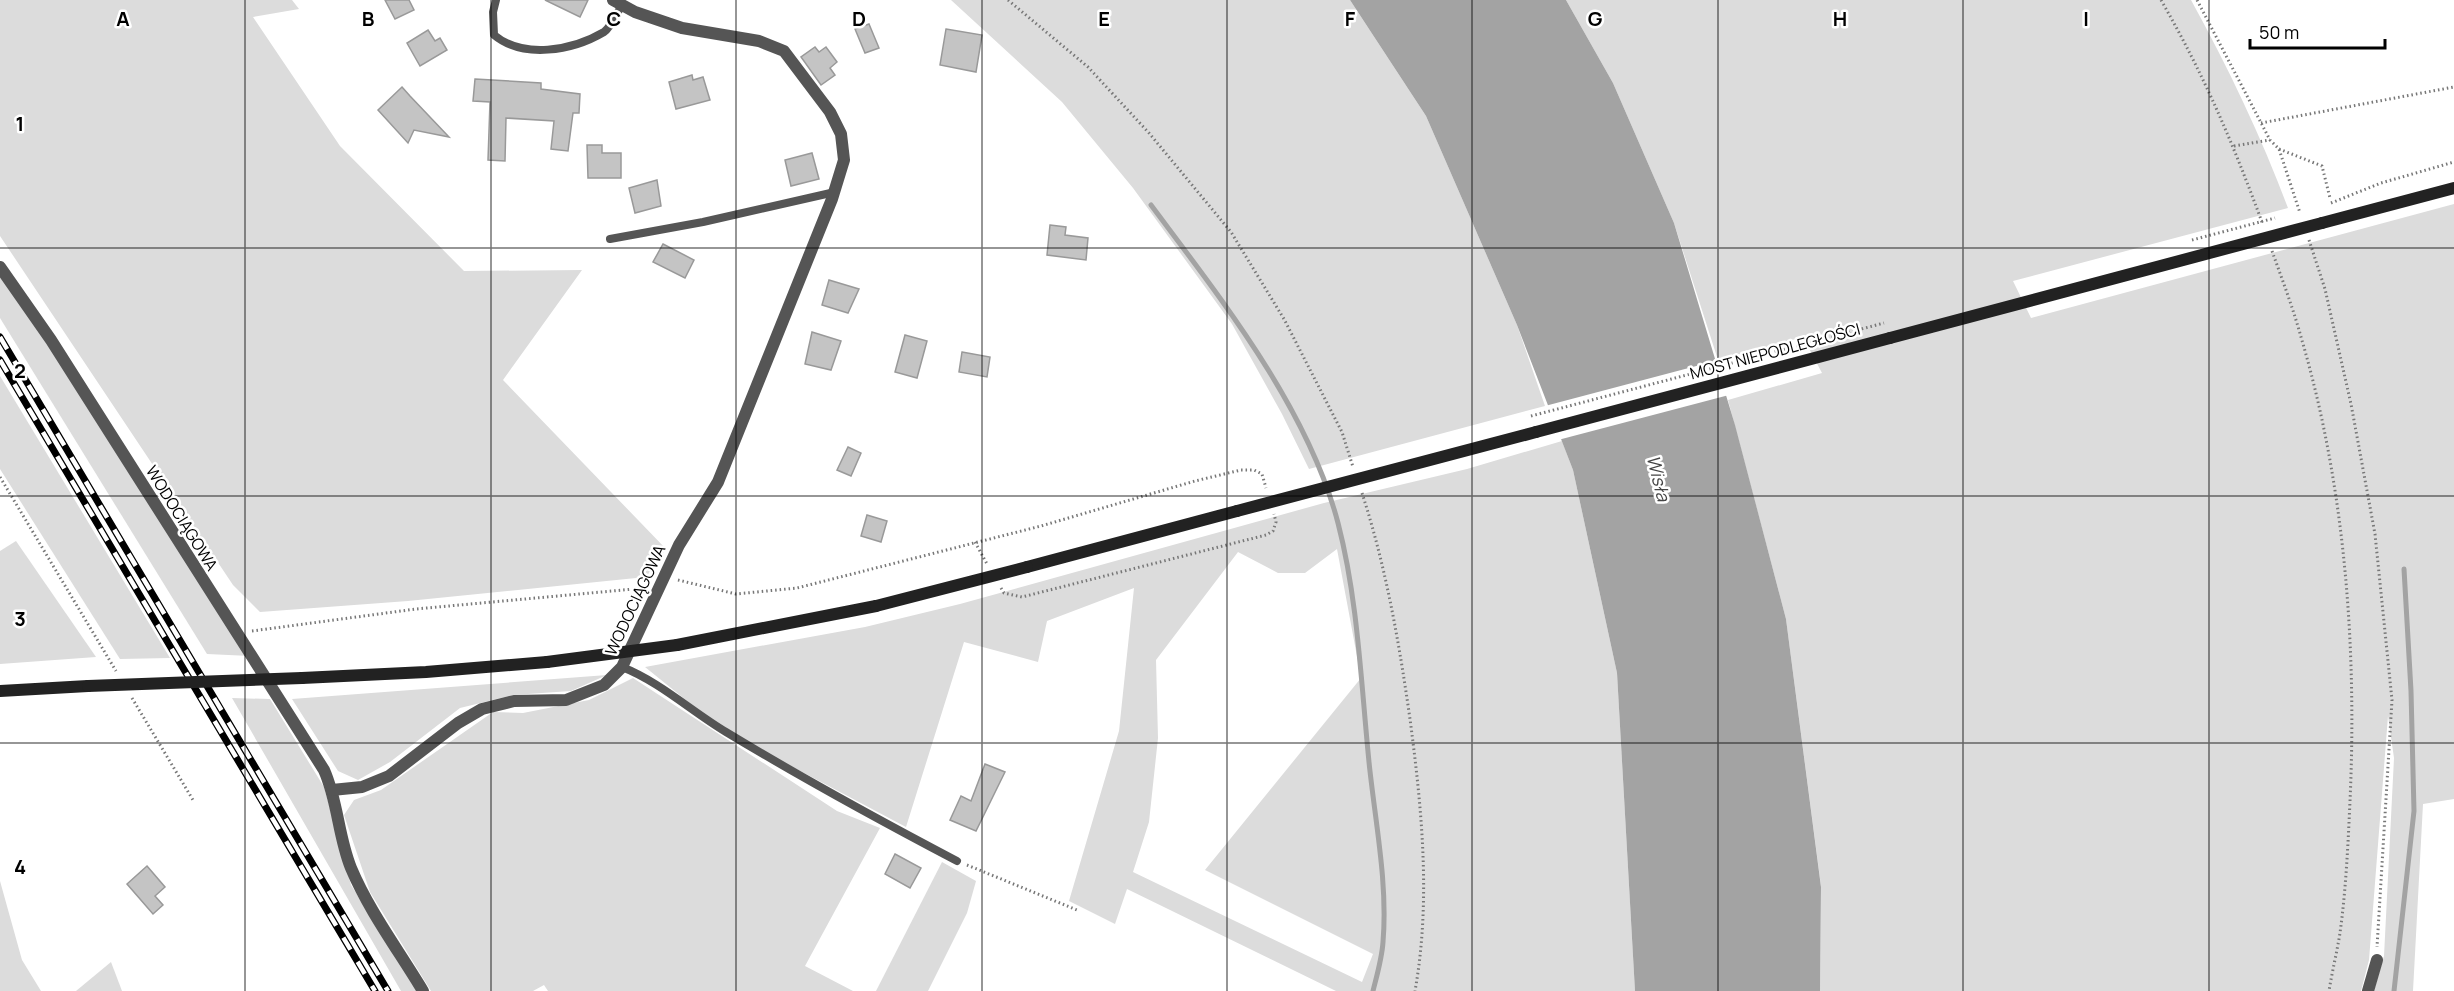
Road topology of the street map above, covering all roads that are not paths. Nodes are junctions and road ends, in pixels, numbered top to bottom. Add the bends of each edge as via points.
1 (496, 0) edge
2 (618, 2) edge
3 (2454, 188) edge
4 (835, 192) junction
5 (610, 239) dead end
6 (0, 267) edge
7 (622, 668) junction
8 (0, 691) edge
9 (332, 790) junction
10 (957, 861) road end
11 (2377, 960) road end
12 (423, 991) edge
13 (2368, 991) edge

1 - 2 lane via 494,35 507,46 538,51 575,44 606,31
2 - 4 street, WODOCIĄGOWA via 682,28 759,41 784,51 830,112 841,134 844,160
3 - 8 main road, MOST NIEPODLEGŁOŚCI, bridge via 876,606 677,645 547,662 426,672
4 - 5 lane
4 - 7 street, WODOCIĄGOWA via 718,482 679,544
6 - 9 street, WODOCIĄGOWA via 51,340 324,770
7 - 9 street, WODOCIĄGOWA via 604,685 566,700 514,701 482,708 389,776 362,787
7 - 10 lane via 642,675 723,730 853,807
9 - 12 street via 343,845 358,884
11 - 13 street

